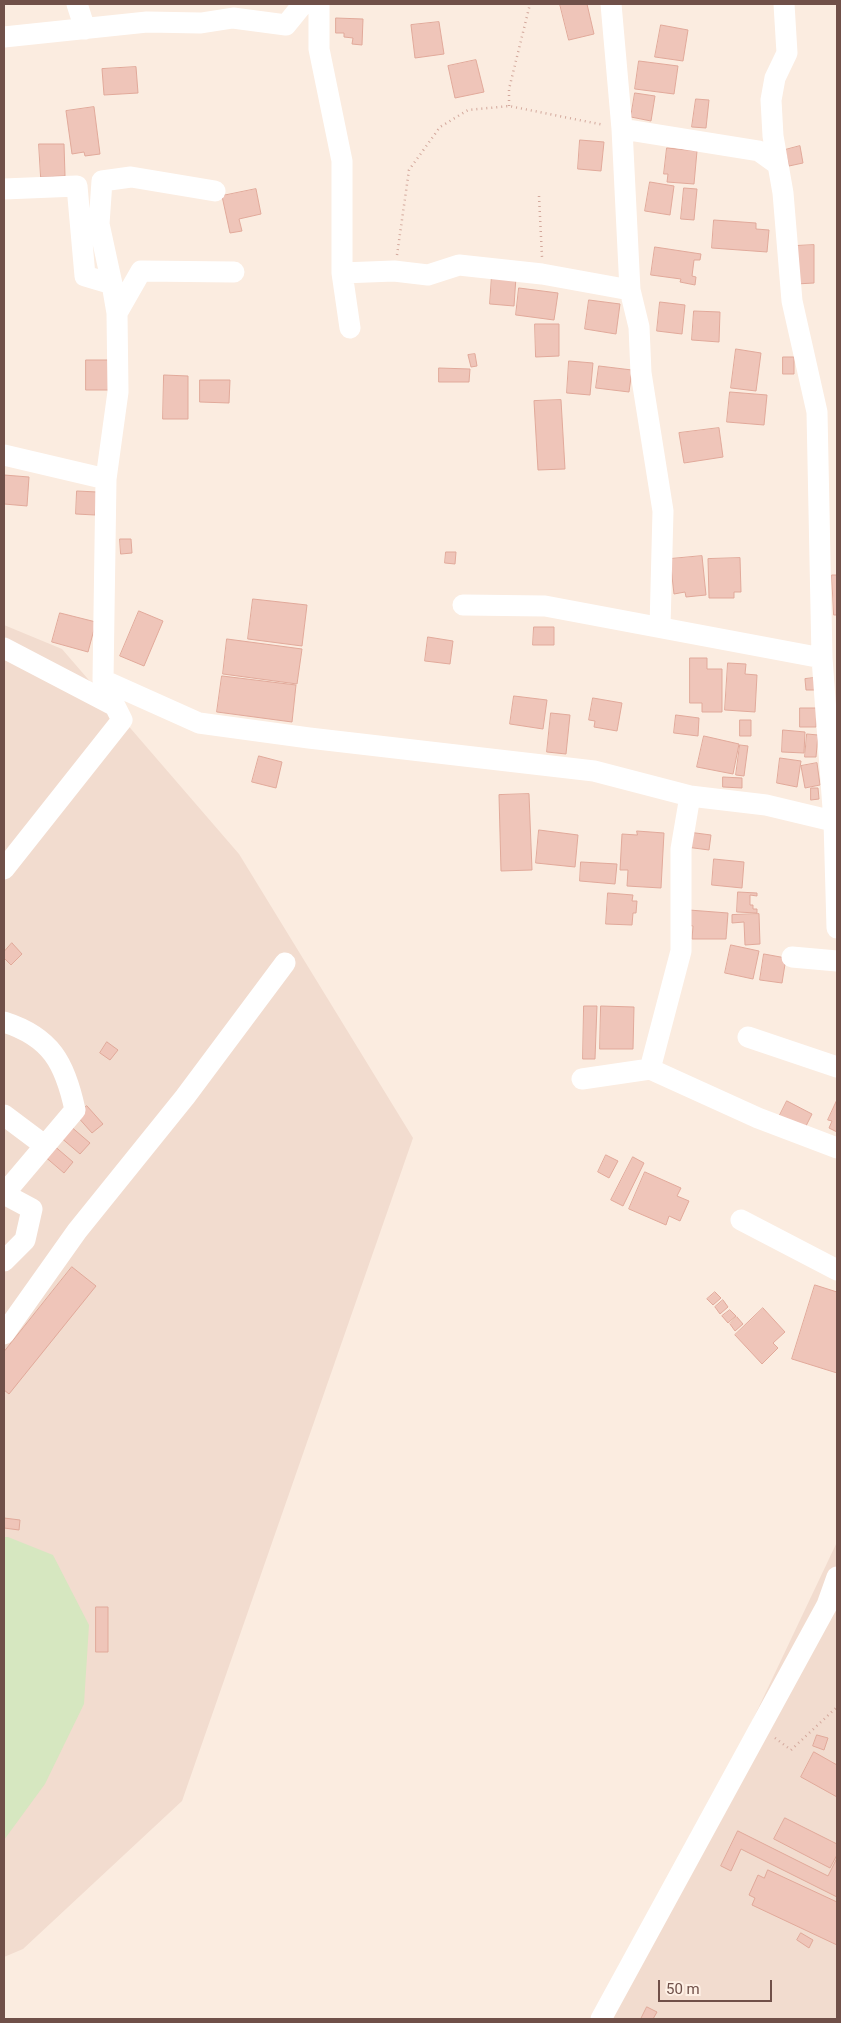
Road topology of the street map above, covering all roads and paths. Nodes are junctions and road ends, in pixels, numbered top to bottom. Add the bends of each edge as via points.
1 (77, 4) edge
2 (304, 4) edge
3 (318, 4) edge
4 (530, 4) edge
5 (611, 4) edge
6 (784, 4) edge
7 (85, 29) junction
8 (4, 37) edge
9 (509, 106) junction
10 (622, 129) junction
11 (777, 164) junction
12 (4, 189) edge
13 (215, 191) dead end
14 (539, 196) dead end
15 (394, 271) junction
16 (234, 272) dead end
17 (342, 273) junction
18 (542, 274) junction
19 (112, 284) junction
20 (630, 290) junction
21 (117, 313) junction
22 (350, 328) dead end
23 (4, 455) edge
24 (106, 478) junction
25 (463, 605) dead end
26 (660, 627) junction
27 (4, 648) edge
28 (822, 658) junction
29 (690, 796) junction
30 (836, 822) edge
31 (4, 869) edge
32 (837, 928) edge
33 (792, 957) dead end
34 (837, 961) edge
35 (285, 963) dead end
36 (4, 1022) edge
37 (748, 1037) dead end
38 (837, 1067) edge
39 (650, 1069) junction
40 (582, 1079) dead end
41 (4, 1115) edge
42 (44, 1145) junction
43 (837, 1148) edge
44 (741, 1220) dead end
45 (4, 1261) edge
46 (837, 1270) edge
47 (4, 1334) edge
48 (837, 1577) edge
49 (837, 1707) edge
50 (761, 1726) junction
51 (601, 2019) edge

1 - 7 street
2 - 7 street via 286,25 234,18
3 - 17 street via 319,49 342,161
4 - 9 path via 509,89
5 - 10 street
6 - 11 street via 787,53 775,78 772,100
7 - 8 street
9 - 10 path
9 - 15 path via 468,110 440,127 409,170
10 - 11 street via 758,151
10 - 20 street
11 - 28 street via 783,193 792,301 817,412
12 - 19 street via 77,186 85,276
13 - 19 street via 131,176 102,181 99,224
14 - 18 path
15 - 17 street
15 - 18 street via 428,275 459,265
16 - 21 street via 141,272
17 - 22 street
18 - 20 street
19 - 21 street
20 - 26 street via 639,327 641,373 663,511
21 - 24 street via 118,392
23 - 24 street
24 - 29 street via 103,680 199,723 594,771
25 - 26 street via 545,606
26 - 28 street
27 - 31 street via 115,706 122,720
28 - 30 street
29 - 30 street via 766,805
29 - 39 street via 681,849 681,951
30 - 32 street
33 - 34 street
35 - 47 street via 185,1097 77,1231
36 - 42 street via 42,1040 59,1063 70,1088 74,1110
37 - 38 street
39 - 40 street
39 - 43 street via 758,1118
41 - 42 street
42 - 45 street via 4,1194 32,1209 25,1240
44 - 46 street
48 - 50 street via 827,1605
49 - 50 path via 791,1750
50 - 51 street

